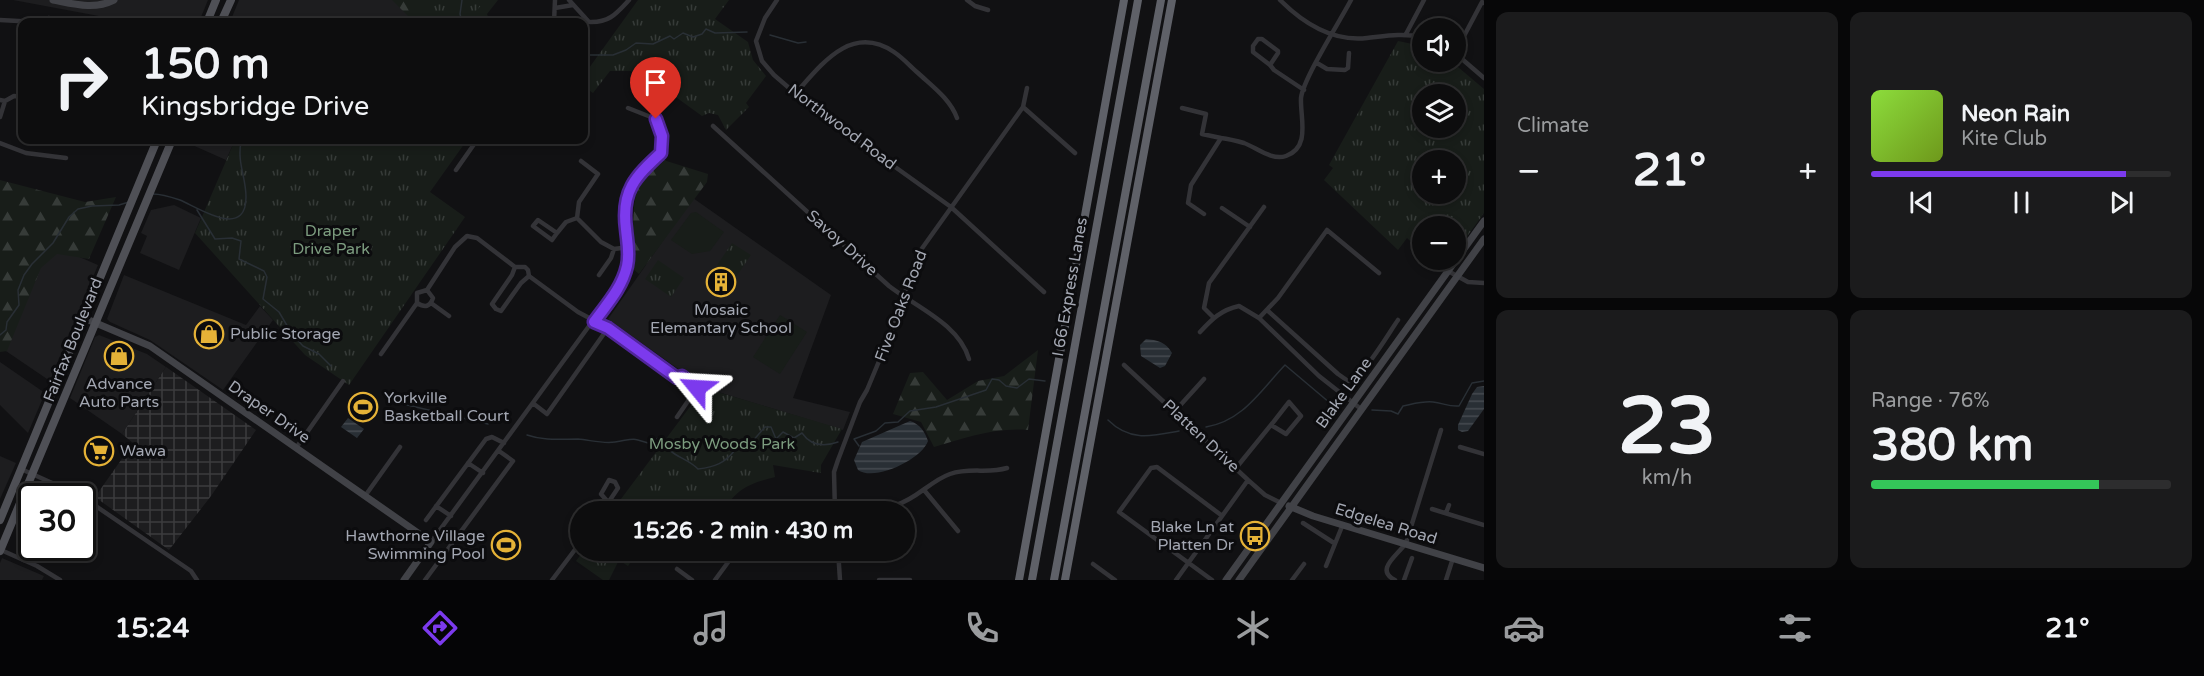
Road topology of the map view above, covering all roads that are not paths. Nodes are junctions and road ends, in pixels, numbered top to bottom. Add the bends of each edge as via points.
1 (53, 0) edge
2 (114, 0) edge
3 (216, 0) edge
4 (231, 0) edge
5 (555, 0) edge
6 (629, 0) edge
7 (777, 0) edge
8 (967, 0) edge
9 (1124, 0) edge
10 (1138, 0) edge
11 (1161, 0) edge
12 (1172, 0) edge
13 (1280, 0) edge
14 (1351, 0) edge
15 (1424, 0) edge
16 (571, 2) edge
17 (1484, 3) edge
18 (555, 8) junction
19 (988, 10) dead end
20 (209, 18) edge
21 (223, 18) edge
22 (554, 18) edge
23 (587, 18) edge
24 (0, 20) edge
25 (588, 20) edge
26 (18, 21) edge
27 (1466, 32) edge
28 (1406, 34) junction
29 (1332, 35) junction
30 (1412, 35) edge
31 (1349, 53) dead end
32 (1466, 62) edge
33 (1317, 63) junction
34 (1270, 65) junction
35 (1484, 78) edge
36 (1027, 88) dead end
37 (1304, 90) junction
38 (795, 94) junction
39 (18, 96) edge
40 (3, 100) edge
41 (1023, 106) junction
42 (628, 108) dead end
43 (1182, 108) dead end
44 (0, 117) edge
45 (957, 118) dead end
46 (713, 126) dead end
47 (1221, 138) junction
48 (0, 143) edge
49 (155, 144) edge
50 (169, 144) edge
51 (474, 144) edge
52 (1075, 153) dead end
53 (66, 159) dead end
54 (581, 161) dead end
55 (147, 165) junction
56 (456, 170) dead end
57 (153, 177) junction
58 (951, 207) junction
59 (1264, 207) dead end
60 (1222, 208) dead end
61 (1204, 214) dead end
62 (577, 218) junction
63 (1484, 221) edge
64 (1250, 227) junction
65 (557, 233) junction
66 (1484, 238) edge
67 (628, 247) junction
68 (614, 249) junction
69 (515, 267) junction
70 (1448, 271) junction
71 (1379, 273) dead end
72 (512, 275) junction
73 (599, 275) dead end
74 (529, 276) junction
75 (1456, 277) junction
76 (521, 282) junction
77 (1484, 283) edge
78 (427, 290) junction
79 (1044, 292) dead end
80 (903, 297) junction
81 (417, 303) junction
82 (431, 303) junction
83 (1267, 310) junction
84 (449, 316) dead end
85 (1213, 317) junction
86 (84, 318) junction
87 (1259, 318) junction
88 (1398, 320) dead end
89 (94, 322) junction
90 (594, 322) junction
91 (608, 328) junction
92 (1200, 332) dead end
93 (381, 354) dead end
94 (969, 359) dead end
95 (1124, 365) dead end
96 (1204, 379) dead end
97 (343, 381) dead end
98 (1353, 403) junction
99 (534, 404) junction
100 (1361, 409) junction
101 (1175, 411) junction
102 (677, 417) dead end
103 (1271, 425) junction
104 (1441, 430) dead end
105 (504, 443) junction
106 (400, 447) dead end
107 (1460, 447) dead end
108 (296, 448) junction
109 (499, 451) junction
110 (1484, 454) edge
111 (468, 463) junction
112 (1007, 468) dead end
113 (1236, 468) junction
114 (21, 469) junction
115 (483, 473) junction
116 (33, 474) junction
117 (1248, 480) junction
118 (924, 490) junction
119 (366, 496) junction
120 (835, 501) edge
121 (908, 501) edge
122 (1281, 503) junction
123 (1449, 504) dead end
124 (436, 506) junction
125 (1291, 507) junction
126 (1432, 509) dead end
127 (1446, 513) junction
128 (1221, 515) junction
129 (451, 516) junction
130 (0, 520) edge
131 (426, 520) dead end
132 (1303, 523) dead end
133 (1343, 524) junction
134 (1484, 525) edge
135 (958, 531) dead end
136 (431, 542) junction
137 (1334, 543) junction
138 (1406, 543) junction
139 (0, 551) edge
140 (570, 556) edge
141 (1412, 558) dead end
142 (1453, 558) junction
143 (729, 561) edge
144 (839, 561) edge
145 (1188, 562) junction
146 (1093, 564) dead end
147 (1304, 564) dead end
148 (1326, 566) dead end
149 (1484, 568) edge
150 (677, 569) dead end
151 (60, 580) edge
152 (197, 580) edge
153 (404, 580) edge
154 (425, 580) edge
155 (552, 580) edge
156 (692, 580) edge
157 (715, 580) edge
158 (840, 580) edge
159 (879, 580) edge
160 (910, 580) edge
161 (1019, 580) edge
162 (1032, 580) edge
163 (1054, 580) edge
164 (1065, 580) edge
165 (1115, 580) edge
166 (1176, 580) edge
167 (1212, 580) edge
168 (1226, 580) edge
169 (1239, 580) edge
170 (1292, 580) edge
171 (1395, 580) edge
172 (1404, 580) edge
173 (1446, 580) edge

1 - 2 main road via 91,6
3 - 20 main road
4 - 21 main road
5 - 18 street
6 - 25 street via 602,23
7 - 38 street, Northwood Road via 756,41 762,61
8 - 19 street
9 - 161 highway
10 - 162 highway, I 66 Express Lanes
11 - 163 highway
12 - 164 highway
13 - 29 street via 1307,23
14 - 29 street
15 - 28 street
16 - 18 street
16 - 23 street
17 - 27 street
18 - 22 street
24 - 26 street
28 - 29 street via 1365,39
28 - 30 street
29 - 33 street
31 - 33 street via 1346,70 1327,69
32 - 35 street
33 - 37 street
34 - 34 street via 1253,52 1252,46 1258,39 1278,51
34 - 37 street
36 - 41 street, Five Oaks Road
37 - 47 street via 1302,139 1287,156 1275,157
38 - 45 street via 834,52 853,44 873,44 899,56 951,104
38 - 58 street, Northwood Road
39 - 40 street
40 - 44 street
41 - 52 street
41 - 58 street, Five Oaks Road
42 - 67 street via 656,119 662,136 661,153 638,175 627,195 624,214
43 - 47 street via 1206,114 1202,134
46 - 80 street, Savoy Drive
47 - 61 street via 1191,185 1188,203
48 - 53 street via 26,153
49 - 55 main road, Fairfax Boulevard
50 - 57 main road
51 - 56 street
54 - 62 street via 598,174 579,202
55 - 57 main road
55 - 86 main road, Fairfax Boulevard
57 - 89 main road, Fairfax Boulevard
58 - 79 street
58 - 80 street, Five Oaks Road via 918,254
59 - 64 street
60 - 64 street
62 - 65 street via 566,222
62 - 68 street
63 - 70 main road, Blake Lane
64 - 85 street via 1209,283 1204,308
65 - 65 street via 552,240 533,226 538,220
66 - 75 main road, Blake Lane
67 - 68 street
67 - 90 street via 622,281
68 - 73 street
69 - 72 street
69 - 74 street via 525,267
69 - 78 street via 477,238 467,236 455,247
70 - 75 street
70 - 98 main road, Blake Lane
71 - 83 street via 1327,230
72 - 76 street
72 - 76 street via 492,304 496,309 501,311
74 - 76 street
74 - 90 street
75 - 77 street
75 - 100 main road, Blake Lane
78 - 81 street via 417,293
78 - 82 street via 433,298
80 - 94 street, Savoy Drive via 926,310 962,342
80 - 120 street, Five Oaks Road via 838,460 834,472
81 - 82 street via 422,307
81 - 93 street
82 - 84 street
83 - 87 street
83 - 88 street via 1348,381 1362,371
85 - 87 street via 1239,306
85 - 92 street
86 - 89 main road, Draper Drive
86 - 114 main road, Fairfax Boulevard
87 - 98 street
89 - 108 main road, Draper Drive via 151,346
89 - 116 main road, Fairfax Boulevard
90 - 91 street
90 - 99 street
91 - 99 street via 547,414
91 - 102 street via 697,388
95 - 101 street, Platten Drive
96 - 101 street
97 - 108 street
98 - 100 street
98 - 122 main road, Blake Lane
99 - 105 street
100 - 125 main road, Blake Lane
101 - 113 street, Platten Drive
103 - 103 street via 1289,402 1301,416 1286,434
103 - 113 street
104 - 138 street
105 - 109 street
105 - 111 street via 487,438
106 - 119 street
107 - 110 street
108 - 119 main road, Draper Drive
109 - 115 street
109 - 154 street via 513,460
111 - 115 street
111 - 124 street
112 - 118 street via 995,472 955,472
113 - 117 street, Platten Drive
114 - 116 street
114 - 130 main road, Fairfax Boulevard
115 - 129 street
116 - 139 main road, Fairfax Boulevard
116 - 152 street via 81,496 191,571
117 - 122 street, Platten Drive
117 - 128 street
118 - 121 street
118 - 135 street
119 - 136 main road, Draper Drive
122 - 125 main road, Edgelea Road
122 - 168 main road, Blake Lane
123 - 127 street
124 - 129 street
124 - 131 street
125 - 133 main road, Edgelea Road
125 - 169 main road, Blake Lane
126 - 127 street
127 - 134 street
128 - 145 street
128 - 145 street via 1157,467 1151,468 1119,512
129 - 136 street
132 - 137 street
133 - 137 street
133 - 138 main road, Edgelea Road
136 - 153 main road
137 - 148 street
138 - 142 main road, Edgelea Road
138 - 171 street via 1386,566 1386,572
139 - 151 street
140 - 155 street
141 - 172 street
142 - 149 main road, Edgelea Road
142 - 173 street
143 - 157 street
144 - 158 street
145 - 166 street
145 - 167 street
146 - 165 street
147 - 170 street
150 - 156 street
159 - 160 street

